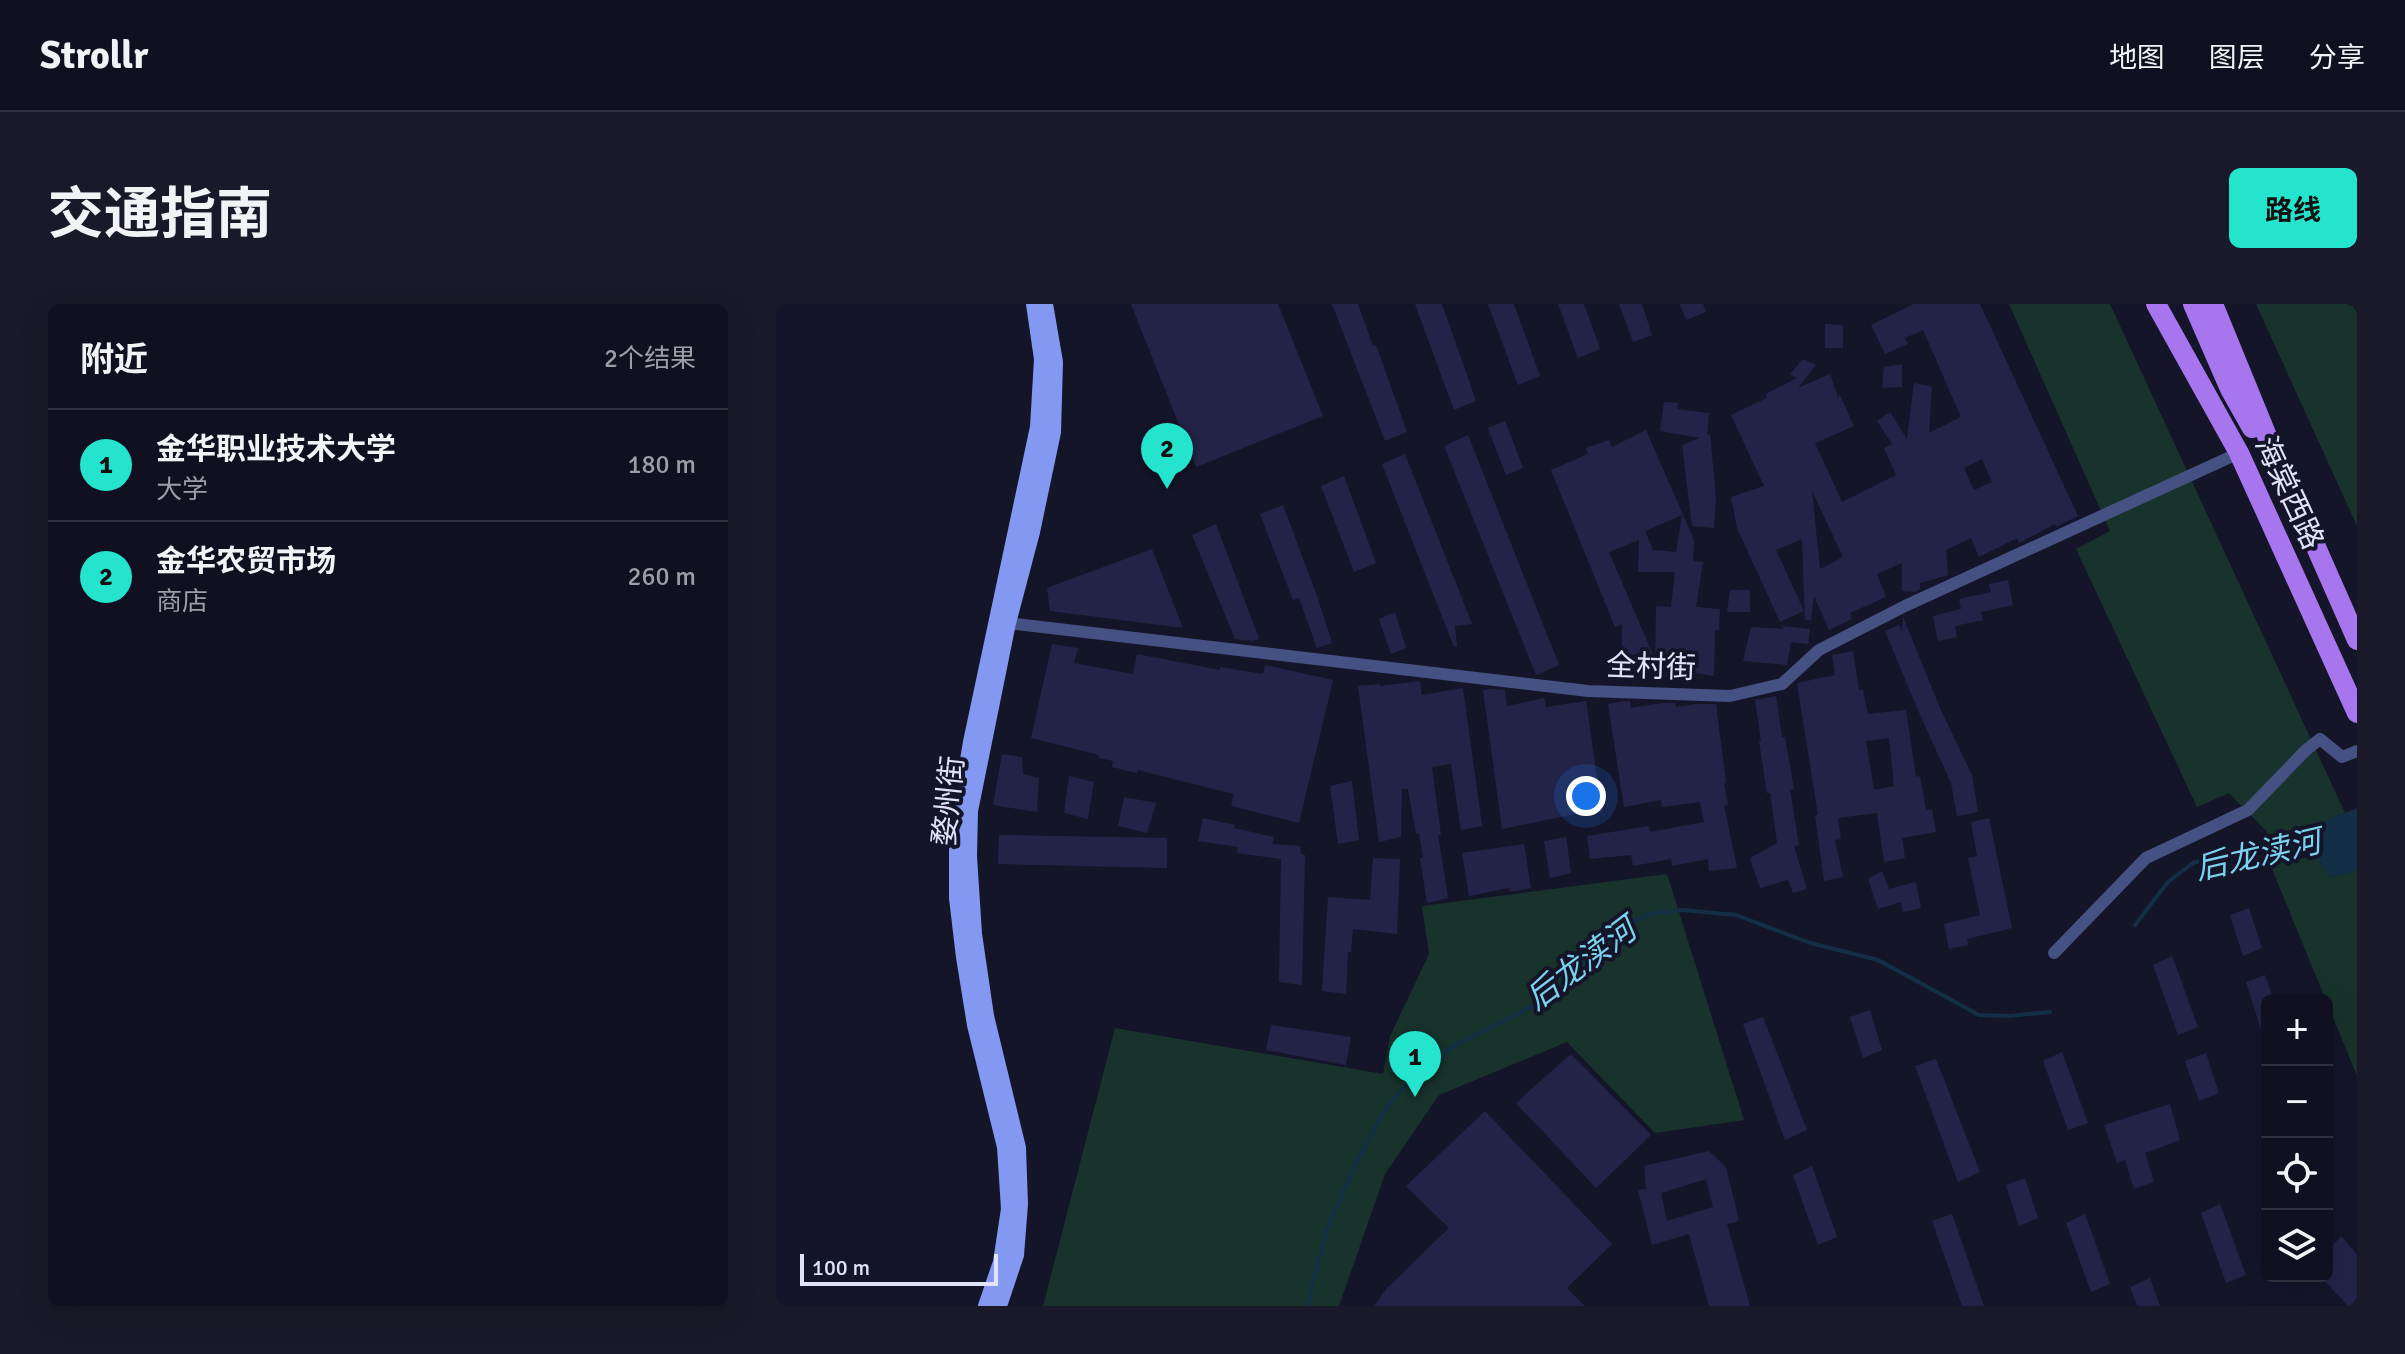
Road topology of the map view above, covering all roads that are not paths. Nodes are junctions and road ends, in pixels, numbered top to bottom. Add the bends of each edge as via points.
1 (1034, 304) edge
2 (1045, 304) edge
3 (2156, 304) edge
4 (2172, 304) edge
5 (2193, 304) edge
6 (2213, 304) edge
7 (2220, 419) junction
8 (2239, 453) junction
9 (2313, 540) junction
10 (1008, 623) junction
11 (2357, 640) edge
12 (2357, 713) edge
13 (2357, 751) edge
14 (2054, 953) dead end
15 (986, 1306) edge
16 (999, 1306) edge

1 - 15 main road, 婺州街 via 1042,359 1038,427 957,826 964,957 1005,1147 1009,1209 1001,1262
2 - 10 main road, 婺州街 via 1055,362 1053,432
3 - 7 main road, 海棠西路
4 - 7 main road
5 - 9 main road via 2230,389
6 - 9 main road, 海棠西路
7 - 8 main road, 海棠西路
8 - 10 street, 全村街 via 1905,606 1819,650 1782,684 1730,696 1588,691
8 - 12 main road, 海棠西路
9 - 11 main road, 海棠西路
10 - 16 main road, 婺州街 via 970,811 969,856 986,1016 1018,1148 1016,1255
13 - 14 street via 2342,757 2320,739 2248,810 2146,858

